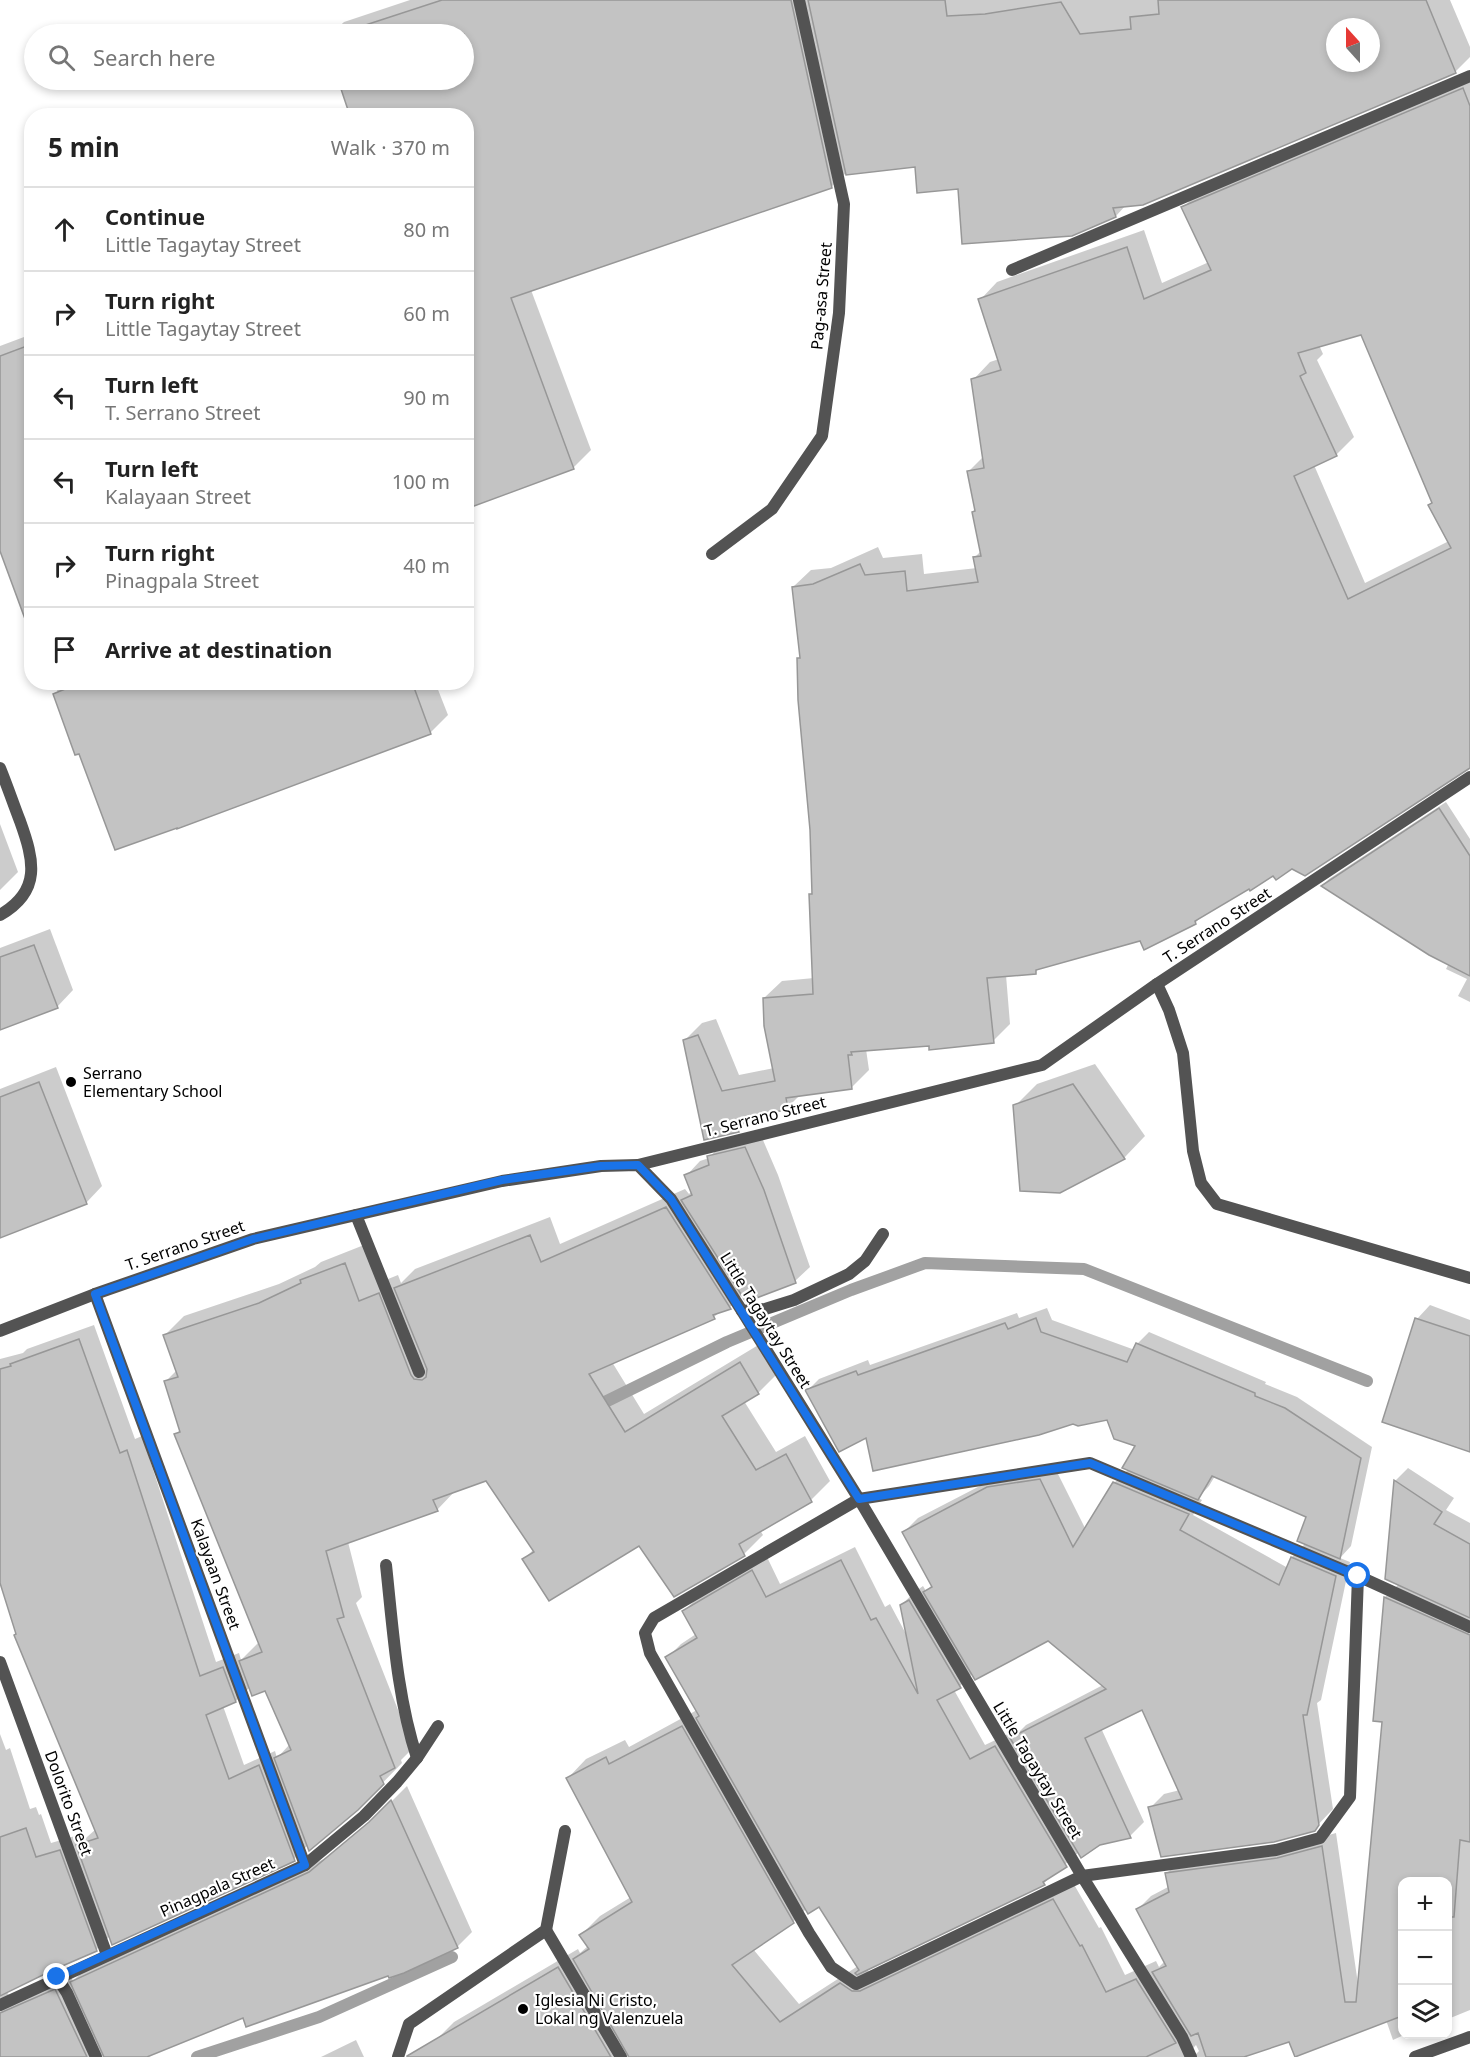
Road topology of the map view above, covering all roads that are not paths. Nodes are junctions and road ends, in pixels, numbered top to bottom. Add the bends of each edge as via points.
1 (799, 0) edge
2 (1470, 76) edge
3 (1012, 270) dead end
4 (712, 554) dead end
5 (0, 768) edge
6 (1470, 777) edge
7 (0, 915) edge
8 (1157, 984) junction
9 (638, 1165) junction
10 (356, 1215) junction
11 (883, 1234) dead end
12 (1470, 1278) edge
13 (95, 1294) junction
14 (743, 1313) junction
15 (0, 1331) edge
16 (419, 1372) dead end
17 (859, 1499) junction
18 (386, 1565) dead end
19 (1358, 1576) junction
20 (1470, 1627) edge
21 (0, 1662) edge
22 (438, 1726) dead end
23 (417, 1758) junction
24 (565, 1831) dead end
25 (305, 1865) junction
26 (1082, 1876) junction
27 (546, 1930) junction
28 (107, 1955) junction
29 (57, 1977) junction
30 (0, 2005) edge
31 (1470, 2037) edge
32 (96, 2057) edge
33 (398, 2057) edge
34 (621, 2057) edge
35 (1191, 2057) edge
36 (1415, 2057) edge

1 - 4 street, Pag-asa Street via 844,204 839,313 822,436 772,509
2 - 3 street
5 - 7 street via 30,848 33,870 28,889 14,907
6 - 8 street, T. Serrano Street
8 - 9 street, T. Serrano Street via 1042,1065
8 - 12 street via 1183,1053 1200,1183 1217,1204
9 - 10 street, T. Serrano Street via 601,1166 502,1180
9 - 14 street, Little Tagaytay Street via 671,1199
10 - 13 street, T. Serrano Street via 253,1239
10 - 16 street
11 - 14 street via 865,1261 849,1274 794,1300
13 - 15 street, T. Serrano Street
13 - 25 street, Kalayaan Street
14 - 17 street, Little Tagaytay Street
17 - 19 street via 1090,1463
17 - 26 street, Little Tagaytay Street
17 - 26 street via 654,1618 645,1633 650,1653 809,1933 831,1967 856,1983
18 - 23 street via 396,1655
19 - 20 street
19 - 26 street via 1350,1797 1320,1838 1276,1850
21 - 28 street, Dolorito Street
22 - 23 street, Pinagpala Street
23 - 25 street, Pinagpala Street via 364,1816
24 - 27 street
25 - 28 street, Pinagpala Street
26 - 35 street, Little Tagaytay Street
27 - 33 street via 409,2024
27 - 34 street
28 - 29 street, Pinagpala Street
29 - 30 street, Pinagpala Street
29 - 32 street
31 - 36 street

